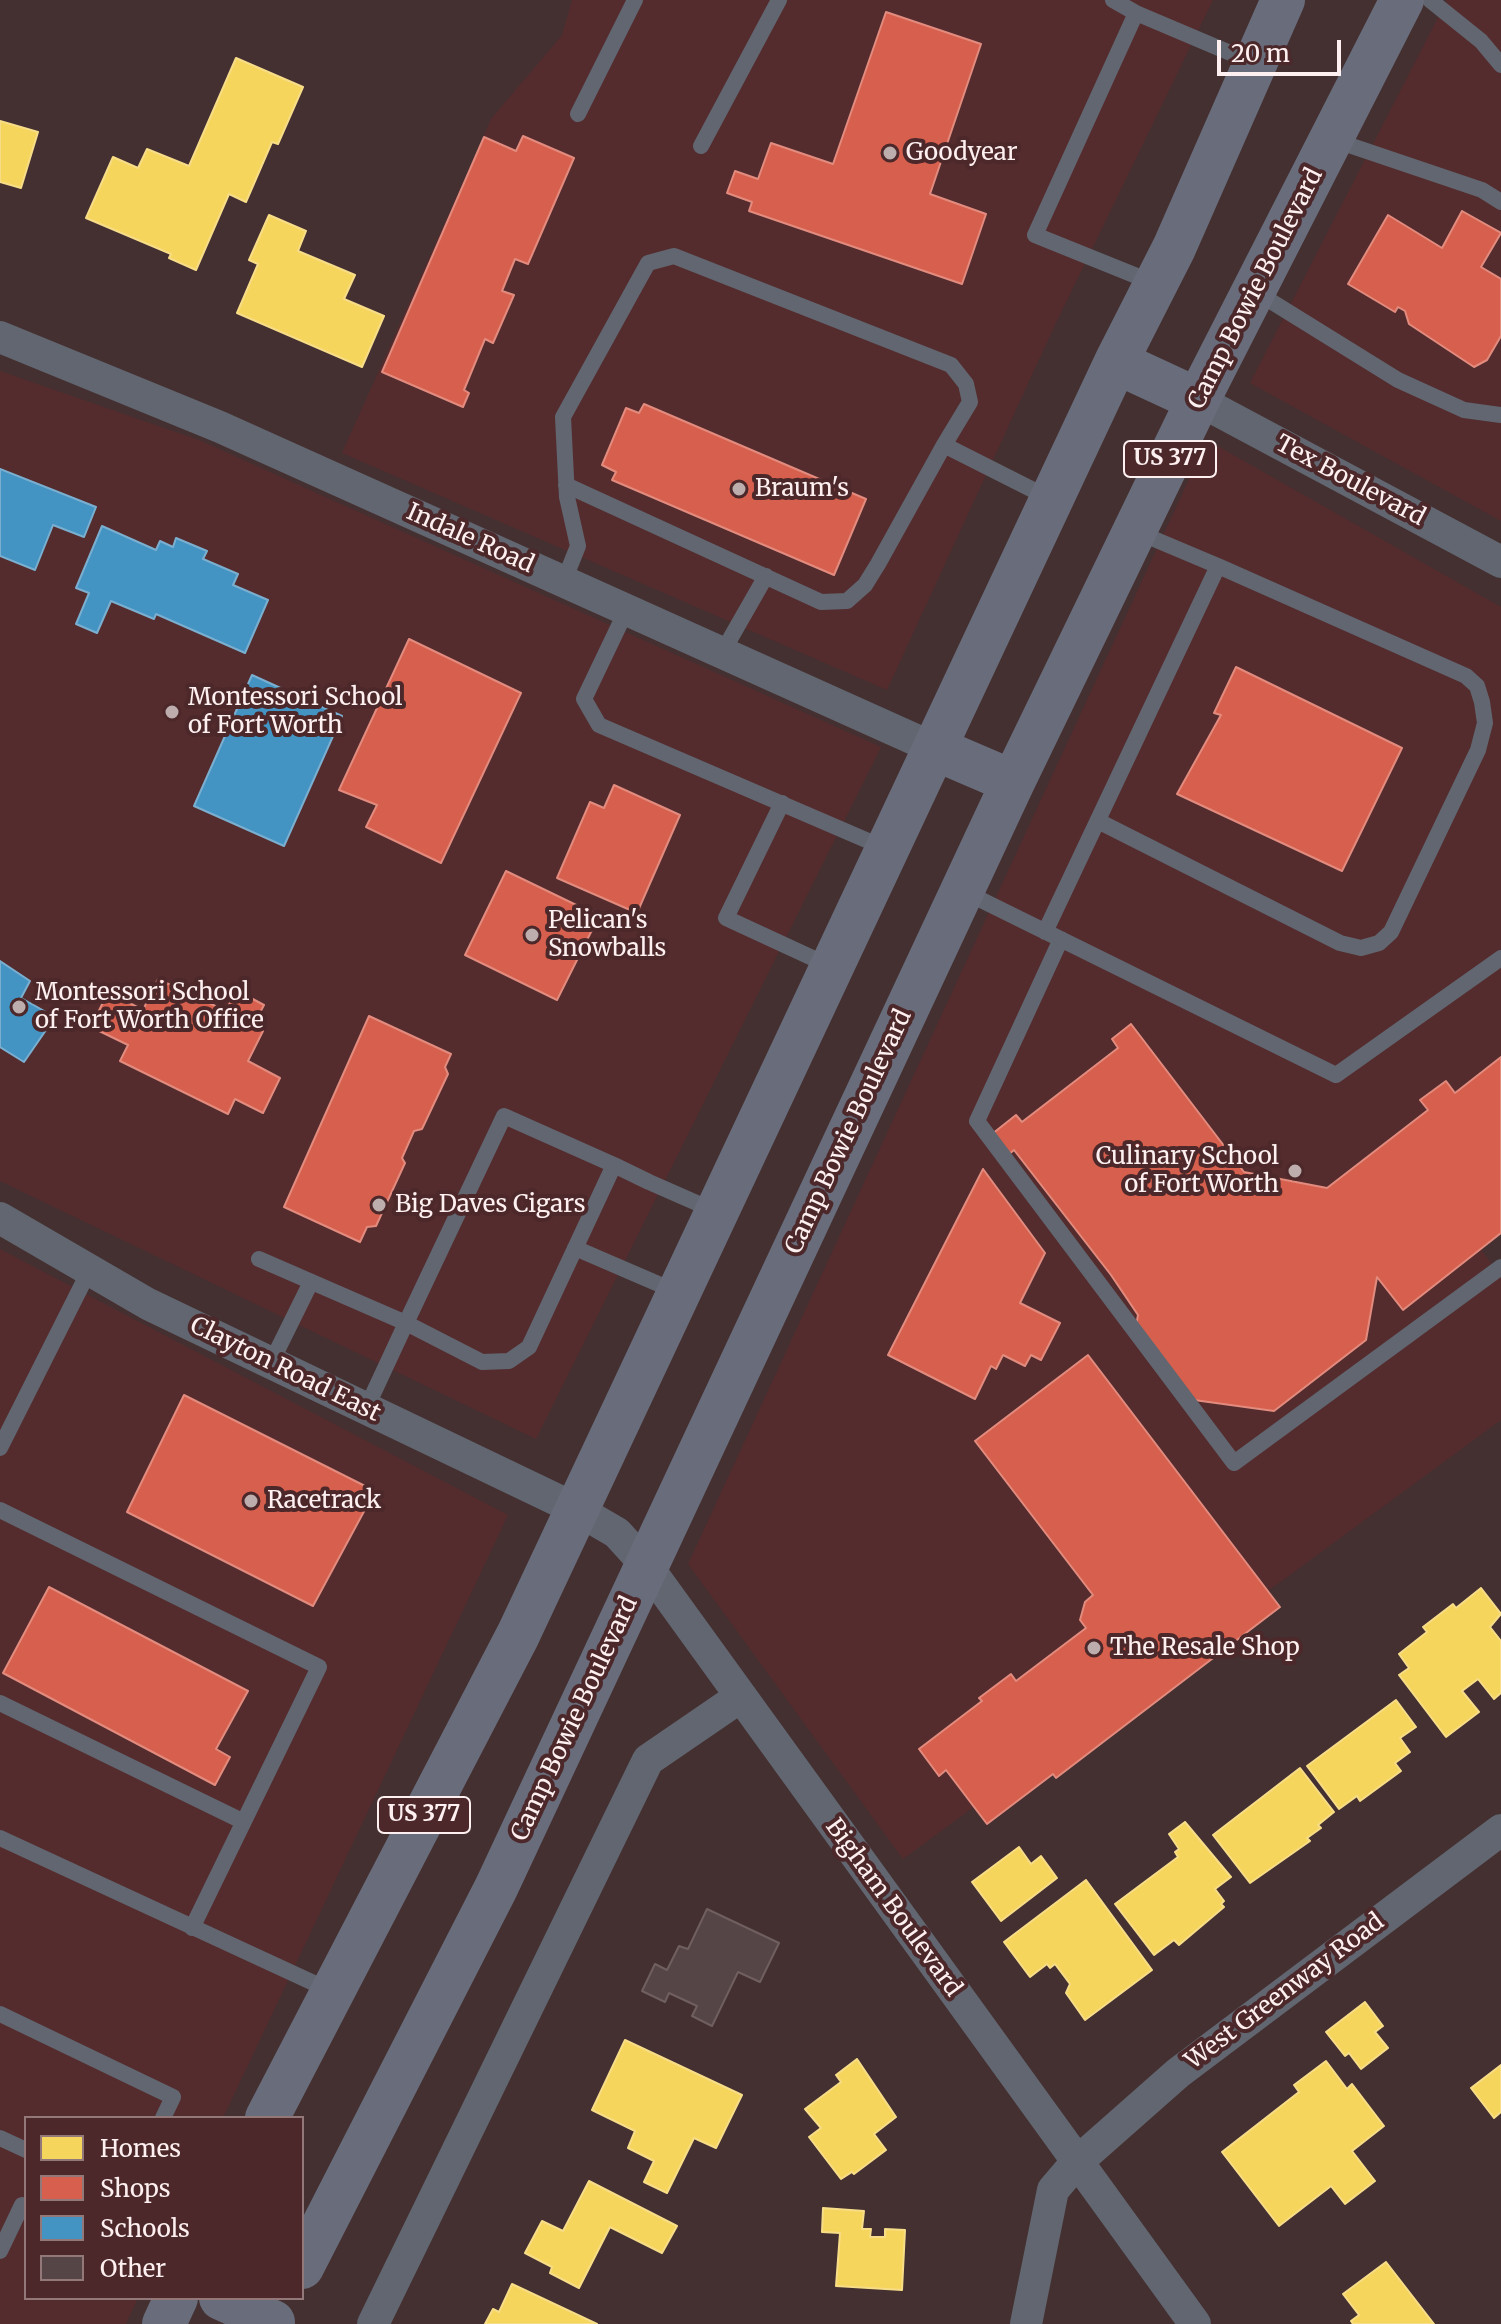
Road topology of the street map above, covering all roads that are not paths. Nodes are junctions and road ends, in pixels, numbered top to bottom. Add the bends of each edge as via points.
1 (635, 0) edge
2 (779, 0) edge
3 (1113, 0) edge
4 (1283, 0) edge
5 (1402, 0) edge
6 (1430, 0) edge
7 (1136, 13) junction
8 (1255, 64) junction
9 (1501, 65) edge
10 (578, 114) dead end
11 (1334, 140) junction
12 (701, 146) dead end
13 (1501, 202) edge
14 (1156, 284) junction
15 (1255, 291) junction
16 (0, 337) edge
17 (1116, 362) junction
18 (1198, 400) junction
19 (1501, 415) edge
20 (944, 445) junction
21 (566, 485) junction
22 (1052, 500) junction
23 (1135, 531) junction
24 (1501, 562) edge
25 (1218, 566) junction
26 (766, 576) junction
27 (564, 581) junction
28 (627, 609) junction
29 (722, 653) junction
30 (936, 749) junction
31 (1013, 782) junction
32 (782, 803) junction
33 (1098, 821) junction
34 (889, 850) junction
35 (963, 891) junction
36 (1045, 932) junction
37 (1061, 939) junction
38 (1501, 958) edge
39 (833, 968) junction
40 (614, 1165) junction
41 (716, 1212) junction
42 (0, 1218) edge
43 (575, 1248) junction
44 (259, 1259) dead end
45 (1501, 1267) edge
46 (89, 1271) junction
47 (311, 1282) junction
48 (678, 1292) junction
49 (406, 1323) junction
50 (271, 1363) junction
51 (366, 1409) junction
52 (0, 1448) edge
53 (576, 1509) junction
54 (0, 1510) edge
55 (646, 1565) junction
56 (740, 1697) junction
57 (0, 1703) edge
58 (242, 1821) junction
59 (1501, 1830) edge
60 (0, 1838) edge
61 (192, 1928) junction
62 (331, 1991) junction
63 (0, 2014) edge
64 (164, 2116) edge
65 (268, 2116) edge
66 (0, 2138) edge
67 (24, 2149) edge
68 (1076, 2163) junction
69 (24, 2205) edge
70 (0, 2251) edge
71 (304, 2263) edge
72 (175, 2300) edge
73 (228, 2300) edge
74 (277, 2315) edge
75 (164, 2324) edge
76 (373, 2324) edge
77 (1026, 2324) edge
78 (1195, 2324) edge

1 - 10 lane
2 - 12 lane
3 - 7 lane
4 - 8 main road, US 377
5 - 11 main road, Camp Bowie Boulevard / US 377
6 - 9 lane via 1481,41
7 - 8 lane
7 - 14 lane via 1035,235
8 - 14 main road, US 377
11 - 13 lane via 1482,190
11 - 15 main road, Camp Bowie Boulevard / US 377
14 - 17 main road, US 377
15 - 18 main road, Camp Bowie Boulevard / US 377
15 - 19 lane via 1398,380 1464,410
16 - 27 street, Indale Road via 220,427
17 - 18 main road
17 - 22 main road, US 377
18 - 23 main road, Camp Bowie Boulevard / US 377
18 - 24 street, Tex Boulevard
20 - 21 lane via 970,402 966,384 951,365 674,256 648,263 563,417
20 - 22 lane
20 - 26 lane via 865,585 847,601 821,602
21 - 26 lane
21 - 27 lane via 578,546
22 - 30 main road, US 377
23 - 25 lane
23 - 31 main road, Camp Bowie Boulevard / US 377
25 - 33 lane
25 - 33 lane via 1466,676 1477,686 1482,702 1485,723 1478,750 1391,932 1379,943 1361,948 1340,943
26 - 29 lane
27 - 28 street, Indale Road
28 - 29 street, Indale Road
28 - 32 lane via 584,699 599,725
29 - 30 street, Indale Road
30 - 31 main road
30 - 34 main road, US 377
31 - 35 main road, Camp Bowie Boulevard / US 377
32 - 34 lane
32 - 39 lane via 726,918
33 - 36 lane
34 - 39 main road, US 377
35 - 36 lane
35 - 55 main road, Camp Bowie Boulevard / US 377
36 - 37 lane
37 - 38 lane via 1336,1075
37 - 45 lane via 977,1121 1234,1463
39 - 41 main road, US 377
40 - 41 lane
40 - 43 lane
40 - 49 lane via 504,1116
41 - 48 main road, US 377
42 - 46 street, Clayton Road East
43 - 48 lane
43 - 49 lane via 529,1347 509,1361 482,1362
44 - 47 lane
46 - 50 street, Clayton Road East
46 - 52 lane
47 - 49 lane
47 - 50 lane
48 - 53 main road, US 377
49 - 51 lane
50 - 51 street, Clayton Road East
51 - 53 street, Clayton Road East
53 - 55 street, Bigham Boulevard via 617,1533
53 - 62 main road, US 377 via 518,1635
54 - 58 lane via 319,1667
55 - 56 street, Bigham Boulevard
55 - 71 main road, Camp Bowie Boulevard / US 377 via 496,1888
56 - 68 street, Bigham Boulevard
56 - 76 street via 648,1760
57 - 58 lane
58 - 61 lane
59 - 68 street, West Greenway Road via 1178,2073
60 - 61 lane
61 - 62 lane
62 - 65 main road, US 377
63 - 64 lane via 173,2097
66 - 67 lane
68 - 77 street, West Greenway Road via 1053,2190
68 - 78 street, Bigham Boulevard
69 - 70 lane
72 - 75 main road
73 - 74 main road

